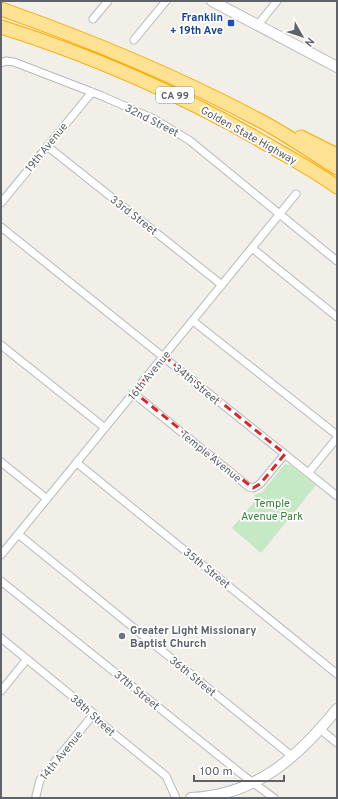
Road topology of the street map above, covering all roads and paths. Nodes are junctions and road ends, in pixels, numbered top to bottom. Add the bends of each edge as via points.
1 (108, 1) edge
2 (166, 1) edge
3 (212, 1) edge
4 (277, 1) edge
5 (1, 9) edge
6 (93, 19) dead end
7 (257, 26) junction
8 (1, 27) edge
9 (134, 40) dead end
10 (3, 62) edge
11 (337, 68) edge
12 (92, 92) junction
13 (259, 119) junction
14 (47, 146) junction
15 (337, 155) edge
16 (337, 168) edge
17 (337, 187) edge
18 (296, 194) dead end
19 (1, 202) edge
20 (280, 214) junction
21 (1, 227) edge
22 (252, 248) junction
23 (337, 261) edge
24 (222, 285) junction
25 (337, 318) edge
26 (193, 321) junction
27 (1, 345) edge
28 (164, 356) junction
29 (134, 392) junction
30 (105, 428) junction
31 (337, 437) edge
32 (285, 454) junction
33 (1, 462) edge
34 (77, 463) junction
35 (309, 472) junction
36 (337, 496) edge
37 (47, 499) junction
38 (18, 534) junction
39 (1, 555) edge
40 (1, 581) edge
41 (1, 638) edge
42 (27, 659) junction
43 (337, 674) edge
44 (1, 691) edge
45 (337, 709) edge
46 (92, 716) junction
47 (320, 729) junction
48 (337, 743) edge
49 (293, 757) junction
50 (253, 783) junction
51 (36, 796) dead end
52 (176, 798) edge
53 (191, 798) edge
54 (274, 798) edge

1 - 6 street
2 - 9 street
3 - 7 main road
4 - 7 street
5 - 13 highway, Golden State Highway / CA 99 via 74,34 146,64
7 - 11 main road
8 - 17 highway, Golden State Highway / CA 99 via 170,92 239,127
10 - 12 street, 32nd Street via 14,62
12 - 14 street, 19th Avenue
12 - 20 street, 32nd Street via 189,140
13 - 15 highway
13 - 16 highway, Golden State Highway / CA 99
14 - 19 street, 19th Avenue
14 - 24 street, 33rd Street
18 - 20 street, 16th Avenue
20 - 22 street, 16th Avenue
20 - 23 street, 32nd Street
21 - 28 street, 34th Street
22 - 24 street, 16th Avenue
22 - 25 street
24 - 26 street, 16th Avenue
26 - 28 street, 16th Avenue
26 - 31 street
27 - 30 street
28 - 29 street, 16th Avenue
28 - 32 street, 34th Street
29 - 30 street, 16th Avenue
29 - 32 street, Temple Avenue via 249,487 253,488 260,484
30 - 34 street, 16th Avenue
31 - 35 street
32 - 35 street, 34th Street
33 - 37 street
34 - 37 street, 16th Avenue
34 - 43 street, 35th Street
35 - 36 street, 34th Street
37 - 38 street, 16th Avenue
38 - 39 street, 16th Avenue
38 - 49 street, 36th Street
40 - 50 street, 37th Street
41 - 42 street, 38th Street
42 - 44 street
42 - 46 street, 38th Street via 94,714
45 - 47 main road
46 - 51 street, 14th Avenue via 40,780
46 - 52 street, 38th Street via 166,776
47 - 48 street
47 - 49 main road
49 - 50 main road
50 - 53 main road via 221,794
50 - 54 street, 37th Street

